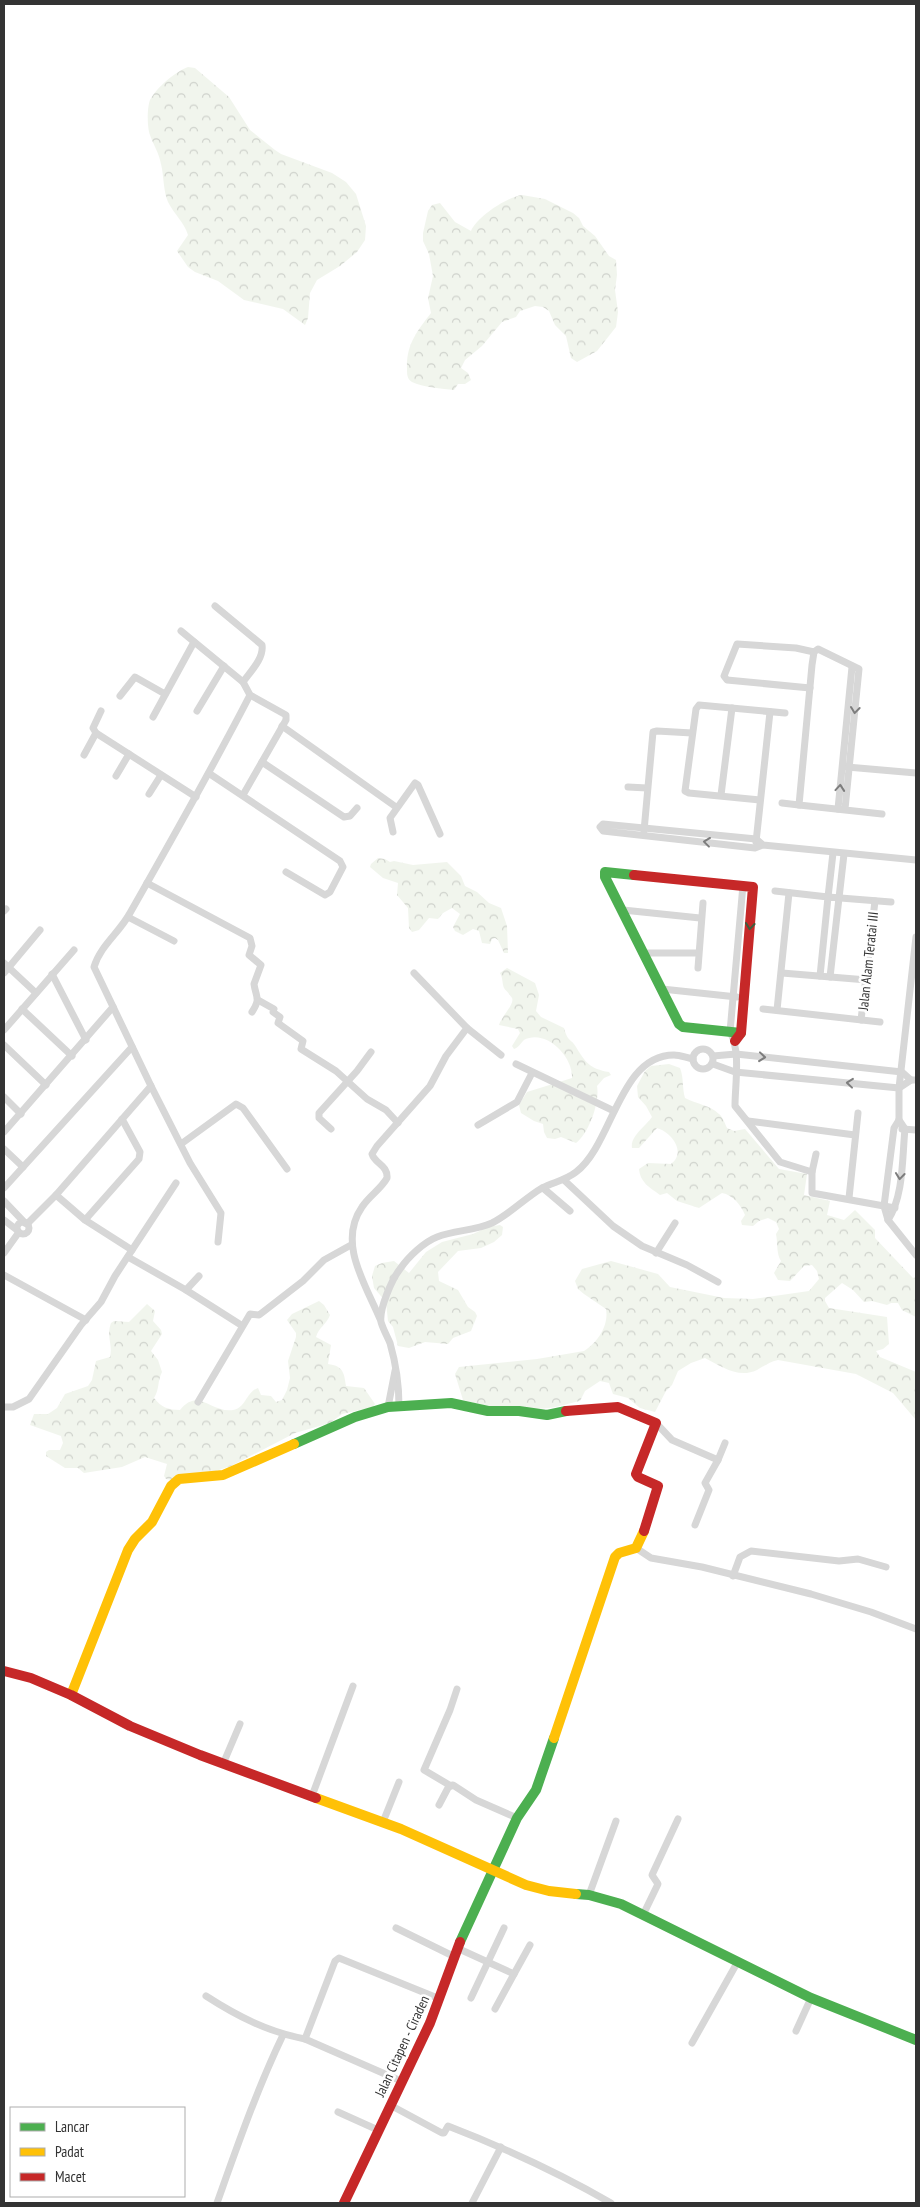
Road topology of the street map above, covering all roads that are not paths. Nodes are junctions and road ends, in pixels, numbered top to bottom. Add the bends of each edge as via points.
1 (215, 606) dead end
2 (181, 631) dead end
3 (194, 642) junction
4 (814, 652) junction
5 (224, 666) junction
6 (243, 682) junction
7 (810, 688) junction
8 (165, 694) junction
9 (250, 695) junction
10 (120, 696) dead end
11 (732, 708) junction
12 (101, 711) dead end
13 (197, 711) dead end
14 (770, 712) junction
15 (785, 713) dead end
16 (153, 717) dead end
17 (282, 726) junction
18 (96, 732) junction
19 (692, 733) junction
20 (128, 754) junction
21 (84, 755) dead end
22 (262, 762) junction
23 (846, 767) junction
24 (916, 773) edge
25 (161, 774) junction
26 (210, 774) junction
27 (116, 776) dead end
28 (628, 787) dead end
29 (647, 788) junction
30 (149, 794) dead end
31 (243, 795) junction
32 (721, 795) junction
33 (196, 797) junction
34 (760, 800) junction
35 (782, 803) dead end
36 (798, 805) junction
37 (396, 807) junction
38 (357, 808) dead end
39 (842, 809) junction
40 (882, 814) dead end
41 (644, 831) junction
42 (393, 832) dead end
43 (440, 834) dead end
44 (756, 839) junction
45 (759, 846) junction
46 (833, 853) junction
47 (844, 854) junction
48 (916, 860) edge
49 (286, 872) dead end
50 (147, 883) junction
51 (775, 891) dead end
52 (789, 893) junction
53 (828, 896) junction
54 (838, 898) junction
55 (875, 901) junction
56 (891, 902) dead end
57 (703, 903) dead end
58 (623, 910) junction
59 (128, 917) junction
60 (700, 918) junction
61 (40, 930) dead end
62 (916, 937) edge
63 (174, 941) dead end
64 (74, 950) dead end
65 (642, 953) junction
66 (698, 953) junction
67 (5, 968) edge
68 (698, 968) dead end
69 (414, 973) dead end
70 (52, 974) junction
71 (782, 974) junction
72 (820, 976) junction
73 (830, 977) junction
74 (867, 980) junction
75 (662, 989) junction
76 (36, 993) junction
77 (738, 998) junction
78 (258, 1000) junction
79 (113, 1007) junction
80 (22, 1009) junction
81 (763, 1009) dead end
82 (777, 1010) junction
83 (252, 1012) dead end
84 (862, 1020) junction
85 (880, 1022) dead end
86 (467, 1028) junction
87 (4, 1030) edge
88 (735, 1036) junction
89 (86, 1040) junction
90 (4, 1045) edge
91 (132, 1047) junction
92 (371, 1052) dead end
93 (736, 1054) junction
94 (500, 1055) dead end
95 (72, 1056) junction
96 (693, 1059) junction
97 (713, 1060) junction
98 (516, 1064) dead end
99 (735, 1072) junction
100 (902, 1072) junction
101 (532, 1073) junction
102 (914, 1080) edge
103 (347, 1082) junction
104 (46, 1085) junction
105 (151, 1086) junction
106 (899, 1088) junction
107 (4, 1097) edge
108 (614, 1111) junction
109 (858, 1113) dead end
110 (21, 1114) junction
111 (122, 1119) junction
112 (899, 1120) junction
113 (748, 1121) junction
114 (398, 1123) junction
115 (478, 1125) dead end
116 (894, 1128) junction
117 (331, 1129) dead end
118 (905, 1129) junction
119 (916, 1130) edge
120 (4, 1132) edge
121 (855, 1135) junction
122 (181, 1144) junction
123 (4, 1149) edge
124 (816, 1154) dead end
125 (23, 1167) junction
126 (287, 1169) dead end
127 (812, 1172) junction
128 (564, 1180) junction
129 (176, 1183) dead end
130 (4, 1188) edge
131 (543, 1188) junction
132 (56, 1195) junction
133 (849, 1198) junction
134 (4, 1201) edge
135 (884, 1206) junction
136 (896, 1208) junction
137 (570, 1211) dead end
138 (4, 1220) edge
139 (85, 1220) junction
140 (888, 1220) junction
141 (26, 1223) junction
142 (675, 1223) dead end
143 (18, 1231) junction
144 (218, 1242) dead end
145 (351, 1245) junction
146 (132, 1250) junction
147 (4, 1253) edge
148 (656, 1253) junction
149 (916, 1255) edge
150 (128, 1257) junction
151 (4, 1275) edge
152 (199, 1276) dead end
153 (718, 1282) dead end
154 (186, 1290) junction
155 (86, 1320) junction
156 (381, 1321) junction
157 (241, 1325) junction
158 (198, 1402) dead end
159 (394, 1402) junction
160 (4, 1407) edge
161 (656, 1423) junction
162 (725, 1443) dead end
163 (718, 1460) junction
164 (695, 1525) dead end
165 (636, 1548) junction
166 (886, 1567) dead end
167 (733, 1576) junction
168 (916, 1629) edge
169 (4, 1671) edge
170 (353, 1686) dead end
171 (457, 1689) dead end
172 (70, 1695) junction
173 (240, 1724) dead end
174 (223, 1764) junction
175 (399, 1782) dead end
176 (451, 1786) junction
177 (312, 1796) junction
178 (439, 1805) dead end
179 (517, 1818) junction
180 (678, 1819) dead end
181 (382, 1822) junction
182 (616, 1822) dead end
183 (494, 1872) junction
184 (588, 1895) junction
185 (644, 1915) junction
186 (396, 1928) dead end
187 (504, 1928) dead end
188 (530, 1945) dead end
189 (455, 1952) junction
190 (488, 1962) junction
191 (737, 1963) junction
192 (514, 1974) junction
193 (206, 1996) dead end
194 (471, 1998) dead end
195 (811, 1998) junction
196 (440, 1999) junction
197 (495, 2009) dead end
198 (796, 2030) dead end
199 (283, 2035) junction
200 (304, 2039) junction
201 (916, 2040) edge
202 (692, 2043) dead end
203 (401, 2081) junction
204 (390, 2105) junction
205 (338, 2112) dead end
206 (378, 2130) junction
207 (501, 2147) junction
208 (217, 2203) edge
209 (344, 2203) edge
210 (472, 2203) edge
211 (611, 2203) edge

1 - 6 street via 262,644 260,659
2 - 3 street
3 - 5 street
3 - 8 street
4 - 7 street
4 - 7 street via 737,644 724,676 727,680
4 - 23 street via 820,650 859,669
5 - 6 street
5 - 13 street
6 - 9 street
7 - 36 street
8 - 10 street via 135,676
8 - 16 street
9 - 17 street via 286,715
9 - 26 street
11 - 14 street
11 - 19 street via 697,706
11 - 32 street
12 - 18 street via 93,728
14 - 15 street
14 - 34 street
17 - 22 street
17 - 37 street
18 - 20 street
18 - 21 street
19 - 29 street via 653,732
19 - 32 street via 684,790
20 - 25 street
20 - 27 street
22 - 31 street
22 - 38 street via 344,817 350,816
23 - 24 street
23 - 39 street
25 - 30 street
25 - 33 street
26 - 31 street
26 - 33 street
28 - 29 street
29 - 41 street
31 - 49 street via 340,861 343,867 326,895
32 - 34 street
33 - 50 street
34 - 44 street
35 - 36 street
36 - 39 street
37 - 42 street via 389,821
37 - 43 street via 412,785 417,784
39 - 40 street
41 - 41 street via 603,831 600,827 603,824
41 - 44 street
45 -> 41 street
44 - 45 street
45 - 46 street
46 - 47 street
46 - 53 street
47 - 48 street
47 - 54 street
50 - 59 street
50 - 78 street via 250,938 249,955 261,965 254,984
51 - 52 street
52 - 53 street
52 - 71 street
53 - 54 street
53 - 72 street
54 - 55 street
54 - 73 street
55 - 56 street
55 - 74 street, Jalan Alam Teratai III
57 - 60 street
58 - 60 street
58 - 65 street
58 - 77 street via 605,872 753,887
59 - 63 street
59 - 79 street via 103,948 94,967
60 - 66 street
61 - 67 street
62 - 100 street
64 - 70 street
65 - 66 street
65 - 75 street
66 - 68 street
67 - 76 street
69 - 86 street
70 - 76 street
70 - 89 street
71 - 72 street
71 - 82 street
72 - 73 street
73 - 74 street
74 - 84 street, Jalan Alam Teratai III
75 - 77 street
75 - 88 street via 681,1026
76 - 80 street
77 - 88 street
78 - 83 street
78 - 103 street via 274,1010 280,1017 278,1023 303,1041 301,1049 336,1071
79 - 89 street
79 - 91 street
80 - 87 street
80 - 95 street
81 - 82 street
82 - 84 street
84 - 85 street
86 - 94 street
86 - 114 street via 446,1056 430,1086
88 - 93 street
89 - 95 street
90 - 104 street
91 - 105 street
91 - 125 street
92 - 103 street
93 - 97 street
93 - 99 street
93 -> 100 street
95 - 104 street
96 - 97 street via 701,1069 706,1069
96 - 97 street via 694,1053 704,1049 710,1051
96 - 108 street via 674,1055 656,1058 626,1086
97 - 99 street
98 - 101 street
106 -> 99 street
99 - 113 street via 734,1106
100 - 102 street
100 - 106 street
101 - 108 street
101 - 115 street via 517,1102
102 - 106 street
103 - 114 street
103 - 117 street via 318,1115
104 - 110 street
105 - 111 street
105 - 122 street
106 - 112 street
107 - 110 street
108 - 128 street via 586,1163
109 - 121 street
110 - 120 street
111 - 132 street
111 - 139 street via 140,1152 139,1159
112 - 116 street
112 - 118 street
113 - 121 street
113 - 127 street via 780,1162
114 - 145 street via 372,1154 388,1173 387,1178 362,1206 354,1224
116 - 118 street
116 - 135 street
118 - 119 street
118 -> 136 street
121 - 133 street
122 - 126 street via 232,1105 240,1105
122 - 144 street via 221,1213
123 - 125 street
124 - 127 street
125 - 130 street
127 - 133 street via 812,1193
128 - 131 street
128 - 148 street via 613,1226
129 - 146 street
131 - 137 street
131 - 156 street via 493,1222 473,1230 436,1237 413,1253 399,1269 383,1306
132 - 139 street
132 - 141 street
133 - 135 street
134 - 141 street
135 - 136 street
135 - 140 street
136 - 140 street
138 - 143 street
139 - 146 street
140 - 149 street
141 - 143 street via 29,1227 27,1232 22,1234
142 - 148 street
143 - 147 street
145 - 156 street
145 - 157 street via 324,1260 303,1281 263,1312 250,1314
146 - 150 street
148 - 153 street
150 - 154 street
150 - 155 street
151 - 155 street
152 - 154 street
154 - 157 street
155 - 160 street via 29,1399
156 - 159 street via 396,1368
157 - 158 street
159 - 161 street via 451,1403 488,1411 547,1415 609,1407
159 - 172 street via 223,1474 179,1479 171,1486 152,1522 128,1550
161 - 163 street via 672,1440
161 - 165 street via 636,1474 658,1486
162 - 163 street
163 - 164 street via 705,1483 709,1490
165 - 167 street via 651,1558
165 - 179 street, Jalan Citapen - Ciraden via 616,1557 536,1790
166 - 167 street via 858,1560 839,1561 751,1551 740,1557
167 - 168 street via 854,1607
169 - 172 street via 31,1678
170 - 177 street
171 - 176 street via 424,1770
172 - 174 street via 130,1726
173 - 174 street
174 - 177 street
175 - 181 street
176 - 178 street
176 - 179 street
177 - 181 street
179 - 183 street, Jalan Citapen - Ciraden
180 - 185 street via 652,1875 658,1884
181 - 183 street
182 - 184 street
183 - 184 street via 549,1891
183 - 189 street, Jalan Citapen - Ciraden
184 - 185 street via 608,1899
185 - 191 street
186 - 189 street
187 - 190 street
188 - 192 street
189 - 190 street
189 - 196 street, Jalan Citapen - Ciraden
190 - 192 street
190 - 194 street
191 - 195 street
191 - 202 street
192 - 197 street
193 - 199 street via 227,2010
195 - 198 street
195 - 201 street
196 - 200 street via 338,1959
196 - 203 street, Jalan Citapen - Ciraden
199 - 200 street
199 - 208 street via 267,2068
200 - 203 street
203 - 204 street, Jalan Citapen - Ciraden
204 - 206 street, Jalan Citapen - Ciraden
204 - 207 street via 442,2133 448,2126
205 - 206 street
206 - 209 street, Jalan Citapen - Ciraden
207 - 210 street
207 - 211 street

